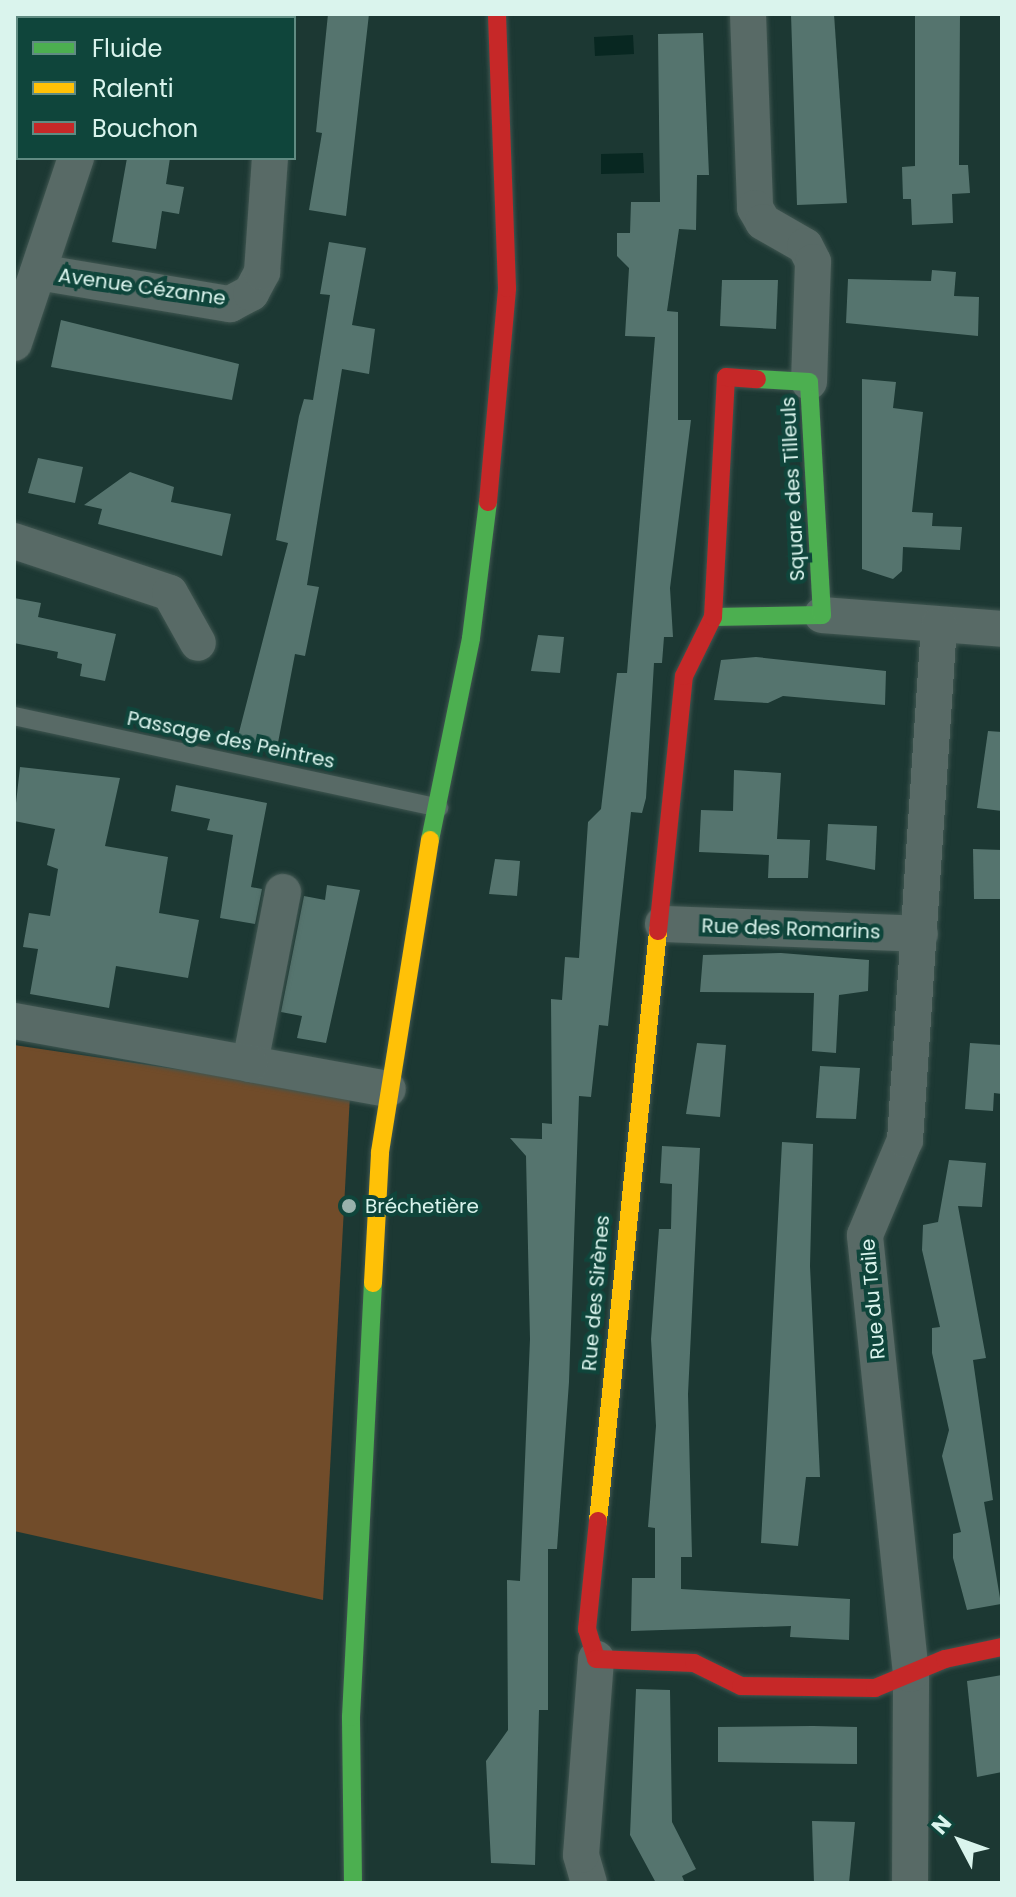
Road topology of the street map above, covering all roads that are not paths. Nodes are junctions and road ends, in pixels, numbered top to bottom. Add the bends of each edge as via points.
1 (497, 14) edge
2 (748, 14) edge
3 (75, 160) edge
4 (270, 160) edge
5 (38, 272) junction
6 (14, 343) edge
7 (809, 382) junction
8 (14, 541) edge
9 (822, 615) junction
10 (713, 617) junction
11 (939, 625) junction
12 (1002, 629) edge
13 (198, 643) dead end
14 (14, 716) edge
15 (439, 808) junction
16 (283, 892) dead end
17 (663, 924) junction
18 (920, 934) junction
19 (14, 1021) edge
20 (250, 1064) junction
21 (388, 1089) junction
22 (1002, 1647) edge
23 (596, 1659) junction
24 (911, 1674) junction
25 (350, 1877) edge
26 (589, 1883) edge
27 (910, 1883) edge

1 - 15 street via 507,288 501,395 471,638
2 - 7 street via 755,208 763,222 805,246 813,262
3 - 5 street, Avenue Cézanne
4 - 5 street, Avenue Cézanne via 262,272 251,293 230,304
5 - 6 street, Avenue Cézanne
7 - 9 street, Square des Tilleuls
7 - 10 street, Square des Tilleuls via 726,377
8 - 13 street via 170,593
9 - 10 street
9 - 11 street
10 - 17 street, Rue des Sirènes via 684,676
11 - 12 street
11 - 18 street, Rue du Taile
14 - 15 lane, Passage des Peintres
15 - 21 street
16 - 20 street
17 - 18 street, Rue des Romarins
17 - 23 street, Rue des Sirènes via 630,1163 591,1582 587,1629
18 - 24 street, Rue du Taile via 905,1140 865,1235
19 - 20 street
20 - 21 street
21 - 25 street via 366,1382
22 - 24 street
23 - 24 street via 694,1663 741,1686 875,1688
23 - 26 street via 581,1855
24 - 27 street, Rue du Taile

